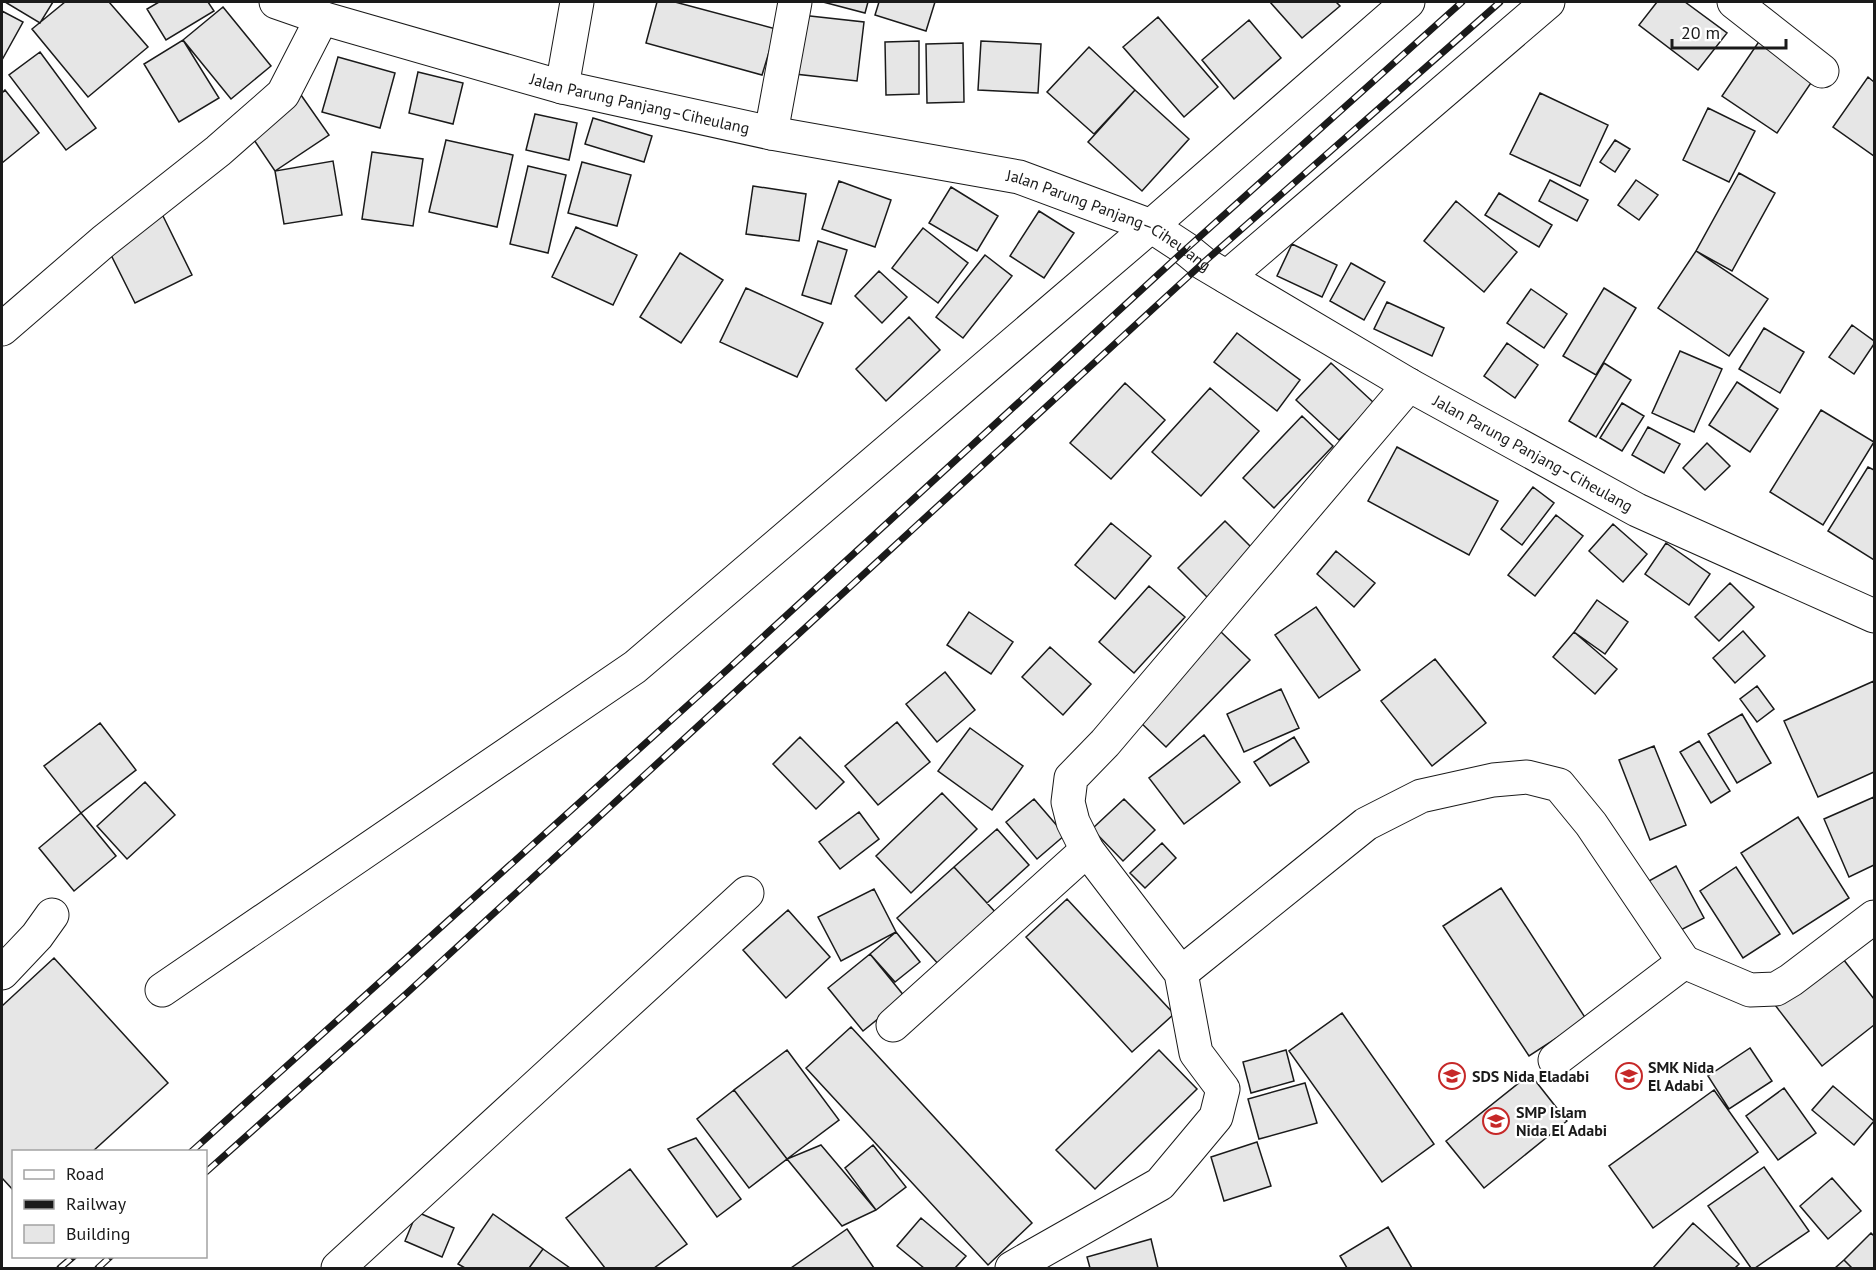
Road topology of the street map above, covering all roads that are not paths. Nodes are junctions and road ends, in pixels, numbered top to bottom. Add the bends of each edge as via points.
1 (577, 2) edge
2 (795, 2) edge
3 (1408, 2) edge
4 (1548, 2) edge
5 (1734, 2) edge
6 (301, 8) edge
7 (1822, 71) dead end
8 (562, 87) junction
9 (771, 133) junction
10 (1151, 226) junction
11 (1227, 277) junction
12 (2, 329) edge
13 (1409, 385) junction
14 (1875, 616) edge
15 (1087, 850) junction
16 (747, 893) dead end
17 (52, 915) dead end
18 (1875, 917) edge
19 (1684, 962) junction
20 (2, 973) edge
21 (1181, 973) junction
22 (162, 990) dead end
23 (892, 1025) dead end
24 (1555, 1060) dead end
25 (338, 1269) edge
26 (1012, 1269) edge

1 - 8 street
2 - 9 street
3 - 10 street
4 - 11 street
5 - 7 street
6 - 8 street, Jalan Parung Panjang–Ciheulang
6 - 12 street via 283,94
8 - 9 street, Jalan Parung Panjang–Ciheulang
9 - 10 street, Jalan Parung Panjang–Ciheulang via 1019,177
10 - 11 street, Jalan Parung Panjang–Ciheulang
10 - 22 street via 635,667
11 - 13 street, Jalan Parung Panjang–Ciheulang
13 - 14 street, Jalan Parung Panjang–Ciheulang via 1637,510
13 - 15 street via 1113,734 1071,778 1068,802
15 - 21 street
15 - 23 street
16 - 25 street
17 - 20 street
18 - 19 street via 1776,989 1750,990
19 - 21 street via 1591,824 1559,785 1527,777 1493,780 1421,796 1366,824
19 - 24 street
21 - 26 street via 1196,1053 1223,1089 1216,1117 1160,1184

